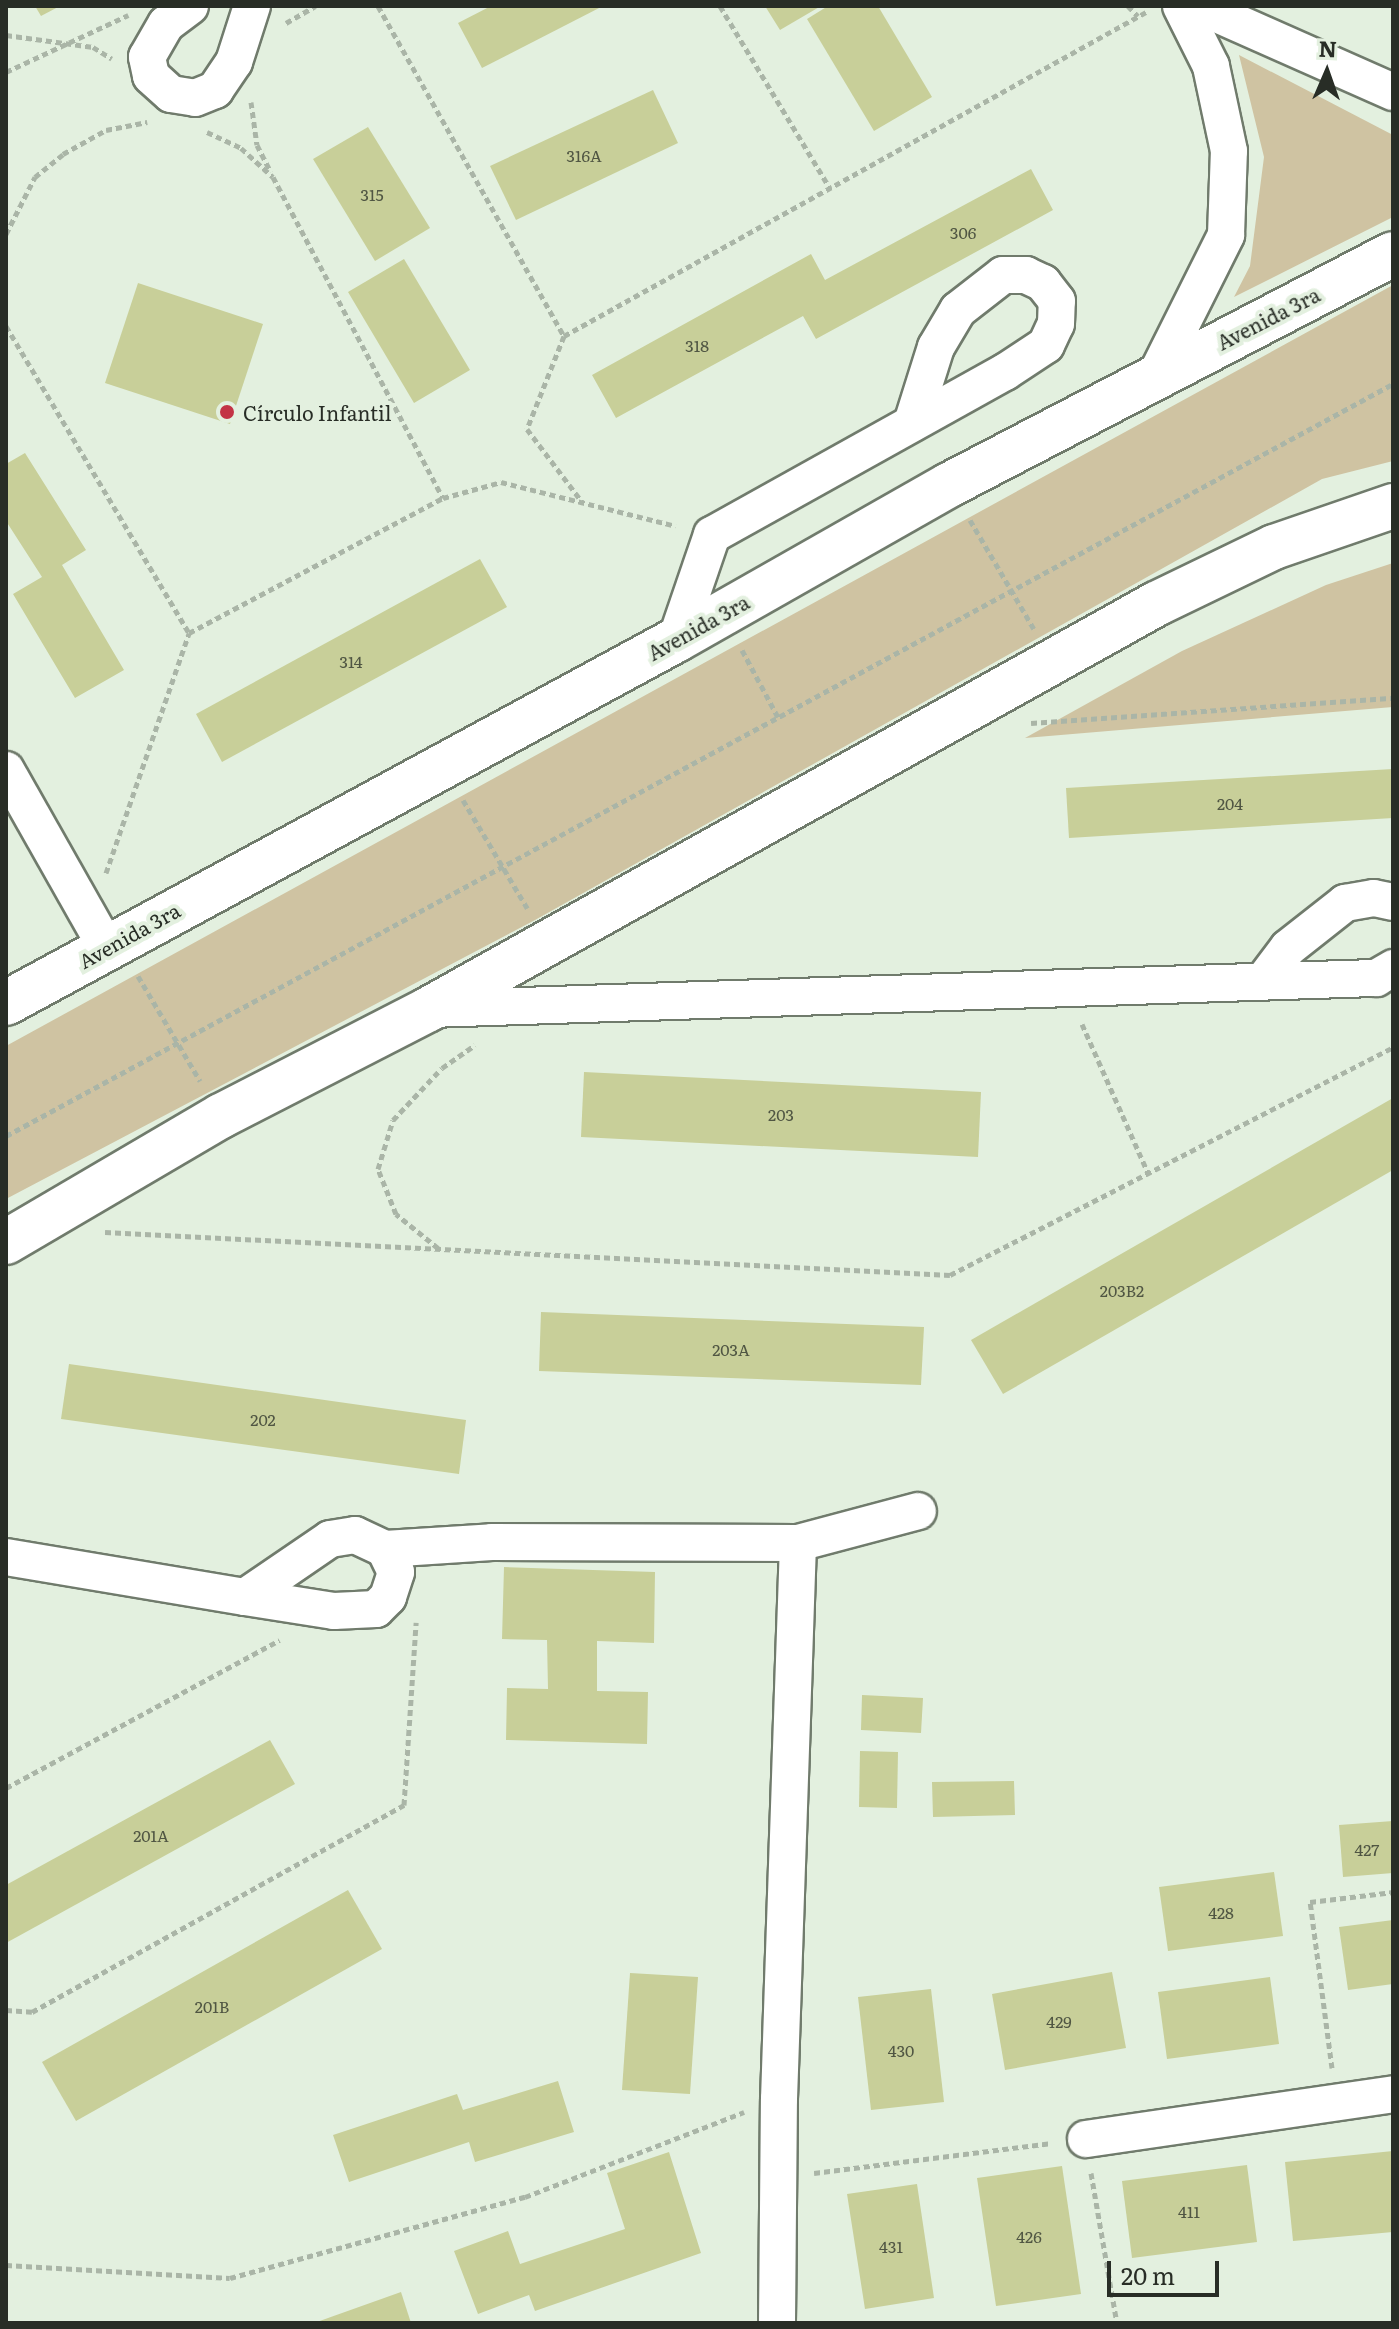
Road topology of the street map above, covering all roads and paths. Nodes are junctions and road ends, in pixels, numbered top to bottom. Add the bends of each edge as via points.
1 (190, 6) edge
2 (252, 6) edge
3 (378, 6) edge
4 (720, 6) edge
5 (1128, 6) edge
6 (1157, 6) edge
7 (1181, 6) edge
8 (1199, 6) edge
9 (137, 9) dead end
10 (1138, 16) junction
11 (6, 35) edge
12 (70, 44) junction
13 (120, 65) dead end
14 (6, 72) edge
15 (1393, 92) edge
16 (156, 109) junction
17 (194, 126) dead end
18 (830, 188) junction
19 (6, 234) edge
20 (1393, 254) edge
21 (6, 326) edge
22 (564, 336) junction
23 (1156, 375) junction
24 (1393, 384) edge
25 (912, 423) dead end
26 (949, 485) junction
27 (443, 498) junction
28 (584, 503) junction
29 (1393, 506) edge
30 (712, 535) junction
31 (1011, 591) junction
32 (722, 614) junction
33 (189, 633) junction
34 (676, 640) junction
35 (1054, 661) junction
36 (1393, 698) edge
37 (778, 717) junction
38 (1023, 723) dead end
39 (442, 764) junction
40 (6, 770) edge
41 (503, 866) junction
42 (1393, 902) edge
43 (104, 936) junction
44 (548, 942) junction
45 (1393, 968) edge
46 (1263, 981) junction
47 (1066, 988) junction
48 (6, 1003) edge
49 (429, 1009) junction
50 (481, 1041) dead end
51 (177, 1043) junction
52 (1393, 1047) edge
53 (221, 1116) junction
54 (6, 1136) edge
55 (1148, 1173) junction
56 (95, 1232) dead end
57 (6, 1242) edge
58 (439, 1249) junction
59 (918, 1511) dead end
60 (798, 1543) junction
61 (6, 1557) edge
62 (390, 1560) junction
63 (245, 1597) junction
64 (334, 1611) junction
65 (6, 1788) edge
66 (1393, 1892) edge
67 (6, 2010) edge
68 (1393, 2094) edge
69 (779, 2099) junction
70 (1337, 2102) junction
71 (1086, 2139) junction
72 (778, 2177) junction
73 (6, 2265) edge
74 (777, 2323) edge
75 (1117, 2323) edge

1 - 16 street via 166,24 147,57
2 - 16 street via 234,62 215,90
3 - 22 path
4 - 18 path
5 - 10 path
6 - 10 path
7 - 23 street via 1211,66 1229,151 1226,235
8 - 15 street
9 - 12 path
10 - 18 path
11 - 12 path
12 - 13 path via 93,47
12 - 14 path
16 - 19 path via 63,154 35,177
17 - 27 path via 241,148 273,177
18 - 22 path
20 - 23 main road, Avenida 3ra
21 - 33 path
22 - 28 path via 527,429
23 - 26 main road, Avenida 3ra
24 - 31 path
25 - 30 street
26 - 31 path
26 - 32 main road, Avenida 3ra
27 - 28 path via 501,482
27 - 33 path
28 - 30 path
29 - 35 main road via 1274,547
30 - 34 street
31 - 35 path
31 - 37 path
32 - 34 main road, Avenida 3ra
32 - 37 path
33 - 43 path
34 - 39 main road, Avenida 3ra
35 - 44 main road
36 - 38 path
37 - 41 path
39 - 41 path
39 - 43 main road, Avenida 3ra
40 - 43 street
41 - 44 path
41 - 51 path
42 - 46 street via 1374,898 1345,903 1288,948
43 - 48 main road, Avenida 3ra
43 - 51 path
44 - 49 main road
45 - 46 street via 1376,978
46 - 47 street
47 - 49 street
47 - 55 path
49 - 53 main road
50 - 58 path via 442,1068 393,1120 378,1169 396,1214
51 - 53 path
51 - 54 path
52 - 55 path
53 - 57 main road
55 - 58 path via 950,1275
56 - 58 path
59 - 60 street
60 - 62 street via 492,1542
60 - 69 street
61 - 63 street
62 - 63 street via 355,1535 330,1539
62 - 64 street via 388,1597 376,1609
62 - 67 path via 418,1587 404,1805 32,2012
63 - 64 street
64 - 65 path
66 - 70 path via 1310,1902
68 - 70 street
69 - 72 street
69 - 73 path via 525,2197 230,2278
70 - 71 street
71 - 72 path
71 - 75 path
72 - 74 street

